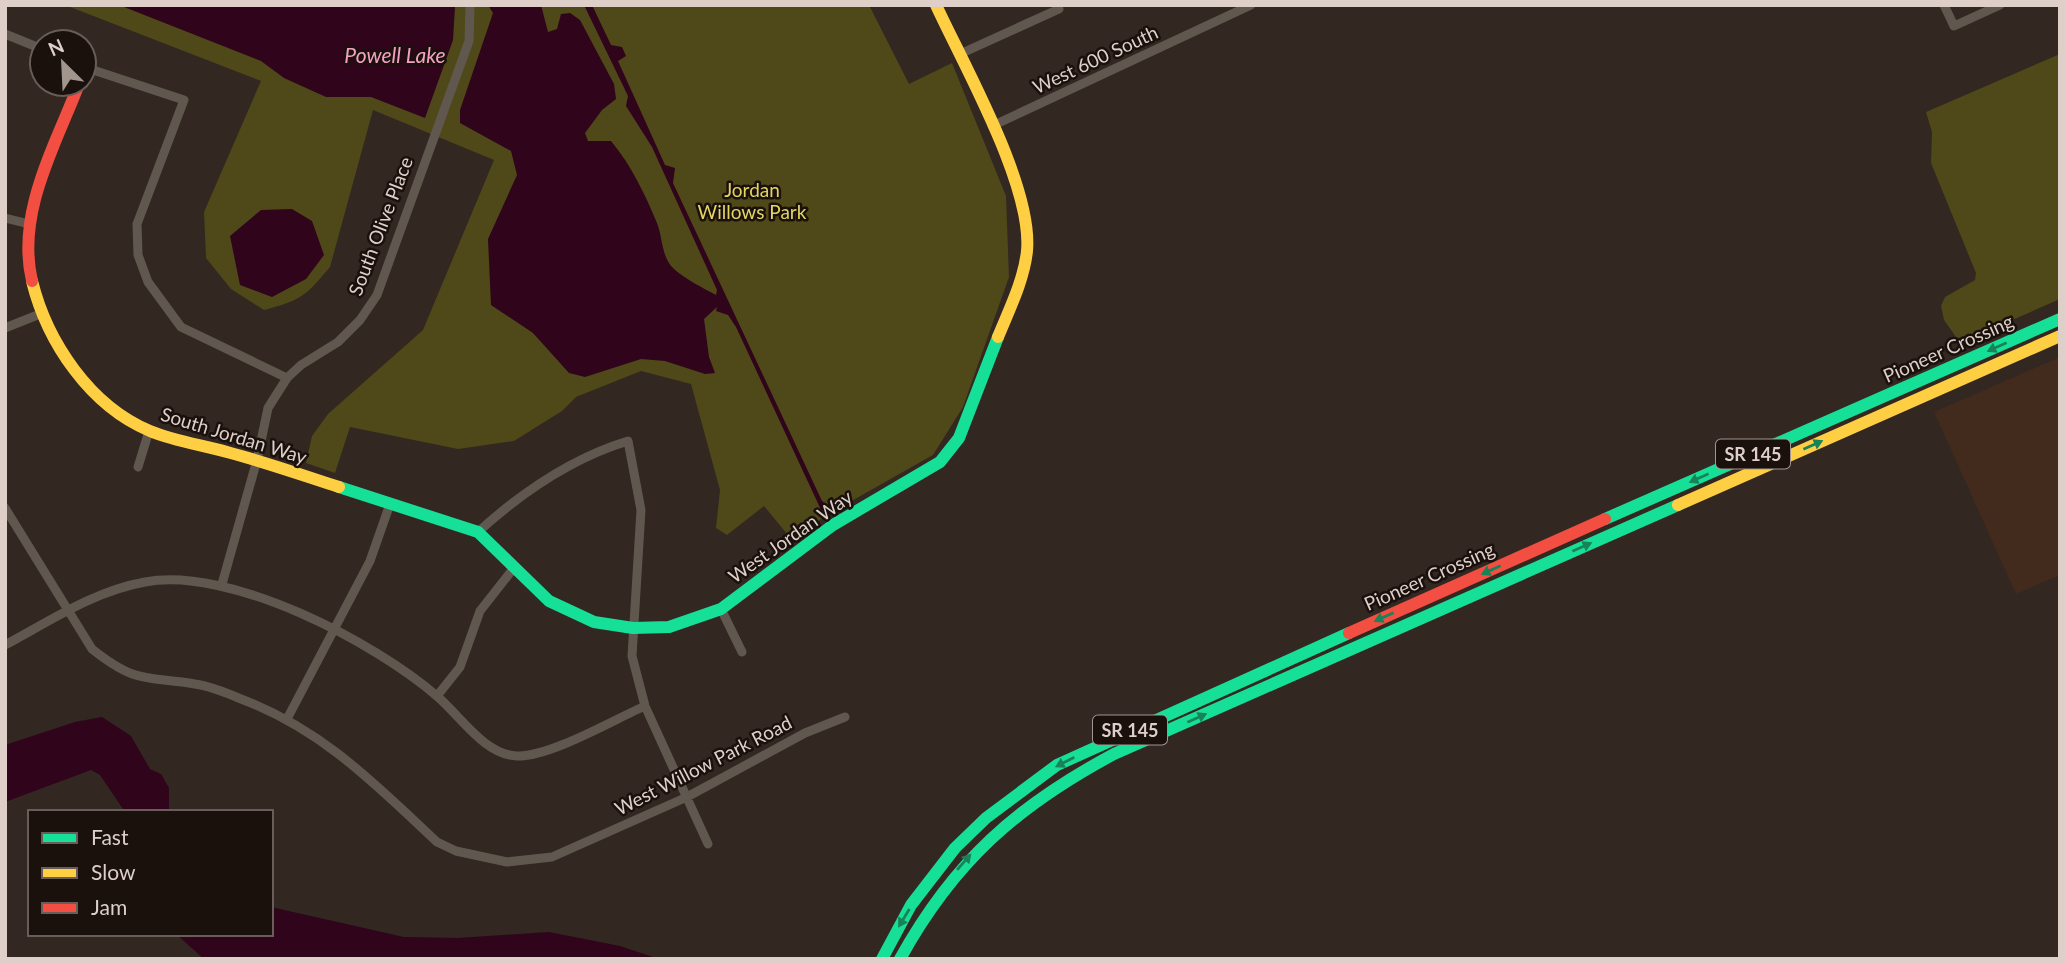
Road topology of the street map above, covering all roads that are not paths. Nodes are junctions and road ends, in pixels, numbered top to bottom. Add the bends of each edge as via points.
1 (470, 5) edge
2 (936, 5) edge
3 (1251, 5) edge
4 (1944, 5) edge
5 (2000, 5) edge
6 (1058, 7) edge
7 (5, 34) edge
8 (28, 44) edge
9 (960, 54) junction
10 (98, 72) edge
11 (74, 98) edge
12 (992, 126) junction
13 (5, 218) edge
14 (29, 224) junction
15 (40, 314) junction
16 (2060, 319) edge
17 (5, 328) edge
18 (2060, 336) edge
19 (287, 378) junction
20 (149, 431) junction
21 (257, 460) junction
22 (138, 467) dead end
23 (390, 504) junction
24 (5, 508) edge
25 (478, 532) junction
26 (513, 569) junction
27 (222, 584) junction
28 (721, 609) junction
29 (67, 611) junction
30 (669, 627) joint
31 (633, 628) junction
32 (333, 631) junction
33 (5, 645) edge
34 (743, 652) dead end
35 (437, 696) junction
36 (645, 706) junction
37 (845, 717) dead end
38 (287, 719) junction
39 (687, 797) junction
40 (708, 844) dead end
41 (882, 959) edge
42 (900, 959) edge

1 - 19 street, South Olive Place via 469,41 377,295 338,342
2 - 9 main road, West Jordan Way
3 - 12 street, West 600 South
4 - 5 street via 1954,26
6 - 9 street
7 - 8 street
9 - 12 main road, West Jordan Way
10 - 19 street via 184,100 137,224 138,255 148,282 181,327
11 - 14 main road, South Jordan Way via 31,207
12 - 28 main road, West Jordan Way via 1015,177 1027,251 1018,286 959,438 940,462 833,525
13 - 14 street
14 - 15 main road, South Jordan Way via 29,268
15 - 17 street
15 - 20 main road, South Jordan Way via 65,359 85,383
16 -> 41 main road, Pioneer Crossing / SR 145 via 1057,765 955,848 911,905
42 -> 18 main road, Pioneer Crossing / SR 145 via 924,915 967,858 995,830 1066,779
19 - 21 street, South Olive Place via 268,408
20 - 21 main road, South Jordan Way
20 - 22 street
21 - 23 main road, South Jordan Way
21 - 27 street, South Olive Place
23 - 25 main road, South Jordan Way
23 - 32 street via 370,561
24 - 29 street
25 - 26 main road, South Jordan Way
25 - 31 street via 519,496 599,450 628,441 641,510
26 - 31 main road, South Jordan Way via 549,601 594,622
26 - 35 street via 480,611 460,667
27 - 29 street via 147,581 104,592
27 - 32 street via 283,606
28 - 30 main road, West Jordan Way
28 - 34 street
29 - 33 street
29 - 38 street via 92,649 123,670 154,681 197,684
30 - 31 main road, South Jordan Way
31 - 36 street via 632,656
32 - 35 street via 388,660
32 - 38 street
35 - 36 street via 492,748 506,754 533,754
36 - 39 street
37 - 39 street, West Willow Park Road via 805,733
38 - 39 street, West Willow Park Road via 345,756 437,842 507,862 552,857
39 - 40 street

